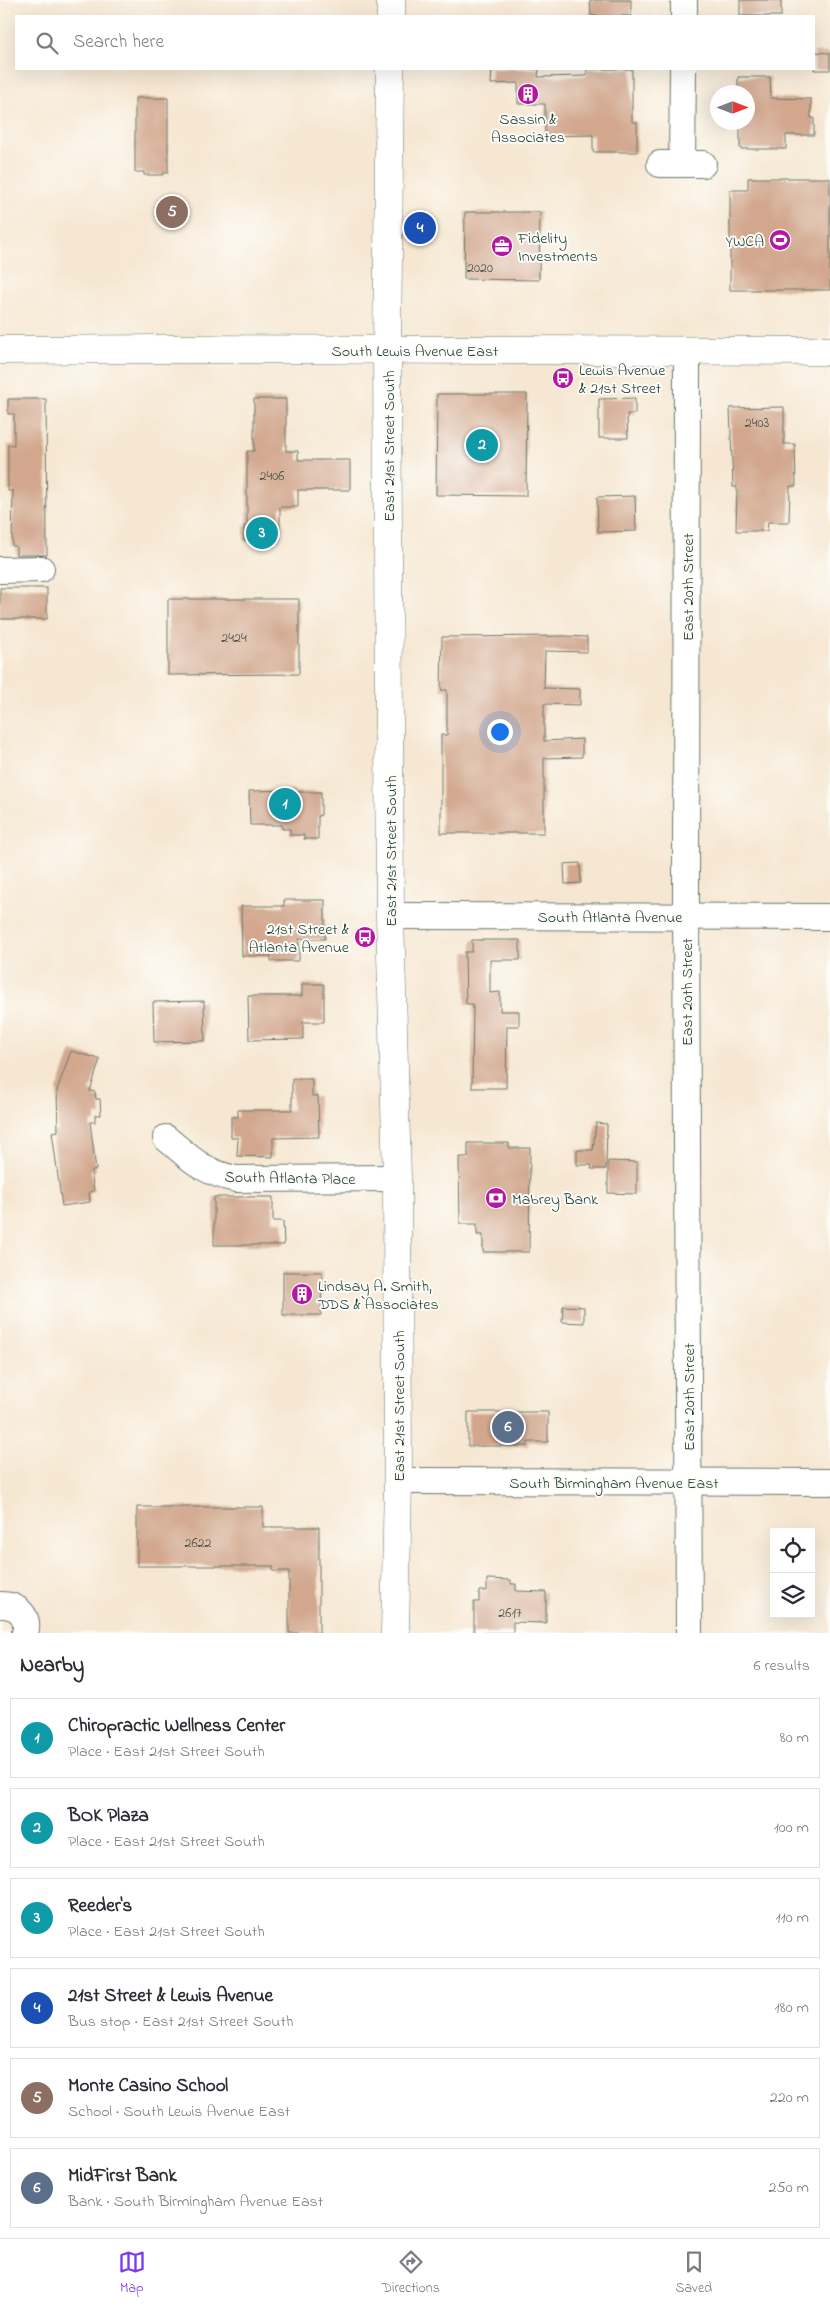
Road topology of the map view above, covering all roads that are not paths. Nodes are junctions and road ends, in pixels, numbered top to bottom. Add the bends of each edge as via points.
1 (391, 0) edge
2 (684, 0) edge
3 (391, 15) edge
4 (684, 15) edge
5 (390, 70) edge
6 (683, 70) edge
7 (682, 164) dead end
8 (387, 349) junction
9 (0, 350) edge
10 (687, 351) junction
11 (830, 351) edge
12 (41, 569) dead end
13 (0, 570) edge
14 (390, 916) junction
15 (686, 916) junction
16 (830, 917) edge
17 (166, 1138) dead end
18 (397, 1178) junction
19 (398, 1482) junction
20 (689, 1482) junction
21 (830, 1482) edge
22 (0, 1605) edge
23 (25, 1633) edge
24 (395, 1633) edge
25 (689, 1633) edge

1 - 3 main road
2 - 4 street
5 - 8 main road, East 21st Street South
6 - 7 street
8 - 9 main road, South Lewis Avenue East
8 - 10 main road, South Lewis Avenue East
8 - 14 main road, East 21st Street South
10 - 11 main road, South Lewis Avenue East
10 - 15 street, East 20th Street
12 - 13 street
14 - 15 street, South Atlanta Avenue
14 - 18 main road, East 21st Street South
15 - 16 street, South Atlanta Avenue
15 - 20 street, East 20th Street
17 - 18 street, South Atlanta Place via 200,1166 218,1176 236,1179
18 - 19 main road, East 21st Street South
19 - 20 street, South Birmingham Avenue East
19 - 24 main road, East 21st Street South
20 - 21 street, South Birmingham Avenue East
20 - 25 street, East 20th Street
22 - 23 street via 20,1610 26,1624

